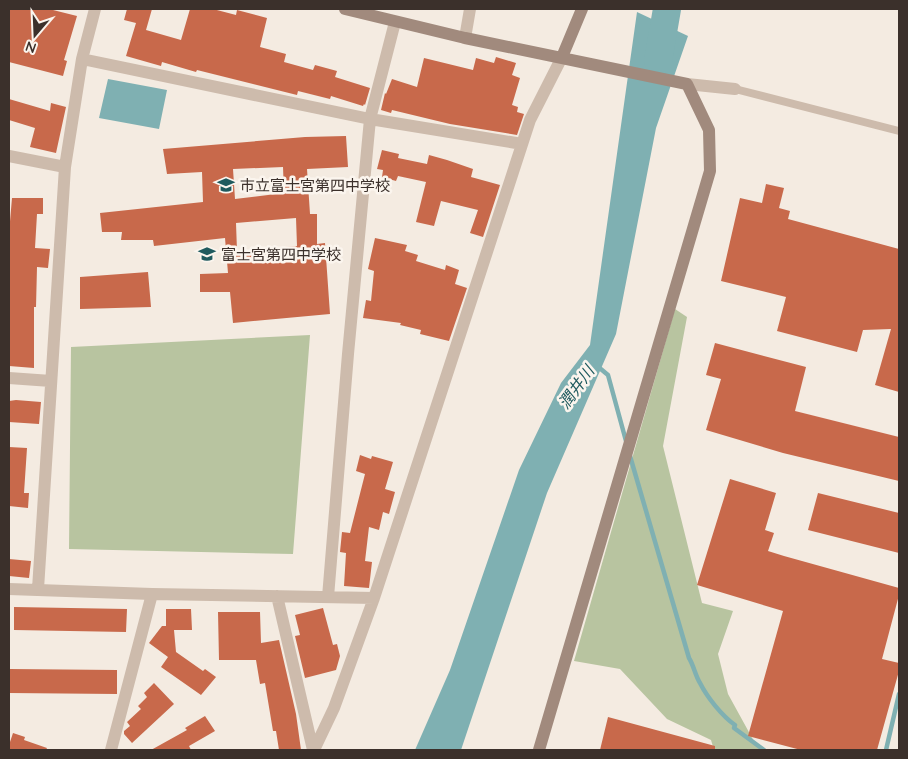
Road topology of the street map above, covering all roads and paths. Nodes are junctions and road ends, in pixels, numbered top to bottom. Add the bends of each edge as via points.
1 (94, 9) edge
2 (345, 9) edge
3 (470, 9) edge
4 (582, 9) edge
5 (372, 12) edge
6 (395, 22) junction
7 (465, 38) junction
8 (562, 57) junction
9 (82, 59) junction
10 (687, 84) junction
11 (735, 89) joint
12 (370, 119) junction
13 (899, 131) edge
14 (522, 144) junction
15 (9, 156) edge
16 (65, 168) junction
17 (9, 378) edge
18 (51, 382) junction
19 (9, 589) edge
20 (38, 589) junction
21 (152, 594) junction
22 (277, 596) junction
23 (328, 597) junction
24 (374, 598) junction
25 (111, 750) edge
26 (314, 750) edge
27 (539, 750) edge

1 - 9 street
2 - 5 street
3 - 7 street
4 - 8 street
5 - 6 street
6 - 7 street
6 - 12 street
7 - 8 street
8 - 10 street
8 - 14 street via 530,120
9 - 12 street
9 - 16 street
10 - 11 street
10 - 27 street via 709,130 710,171
11 - 13 lane
12 - 14 street
12 - 23 street
14 - 24 street
15 - 16 street
16 - 18 street
17 - 18 street
18 - 20 street
19 - 20 street
20 - 21 street
21 - 22 street
21 - 25 street
22 - 23 street
22 - 26 street
23 - 24 street
24 - 26 street via 334,708

